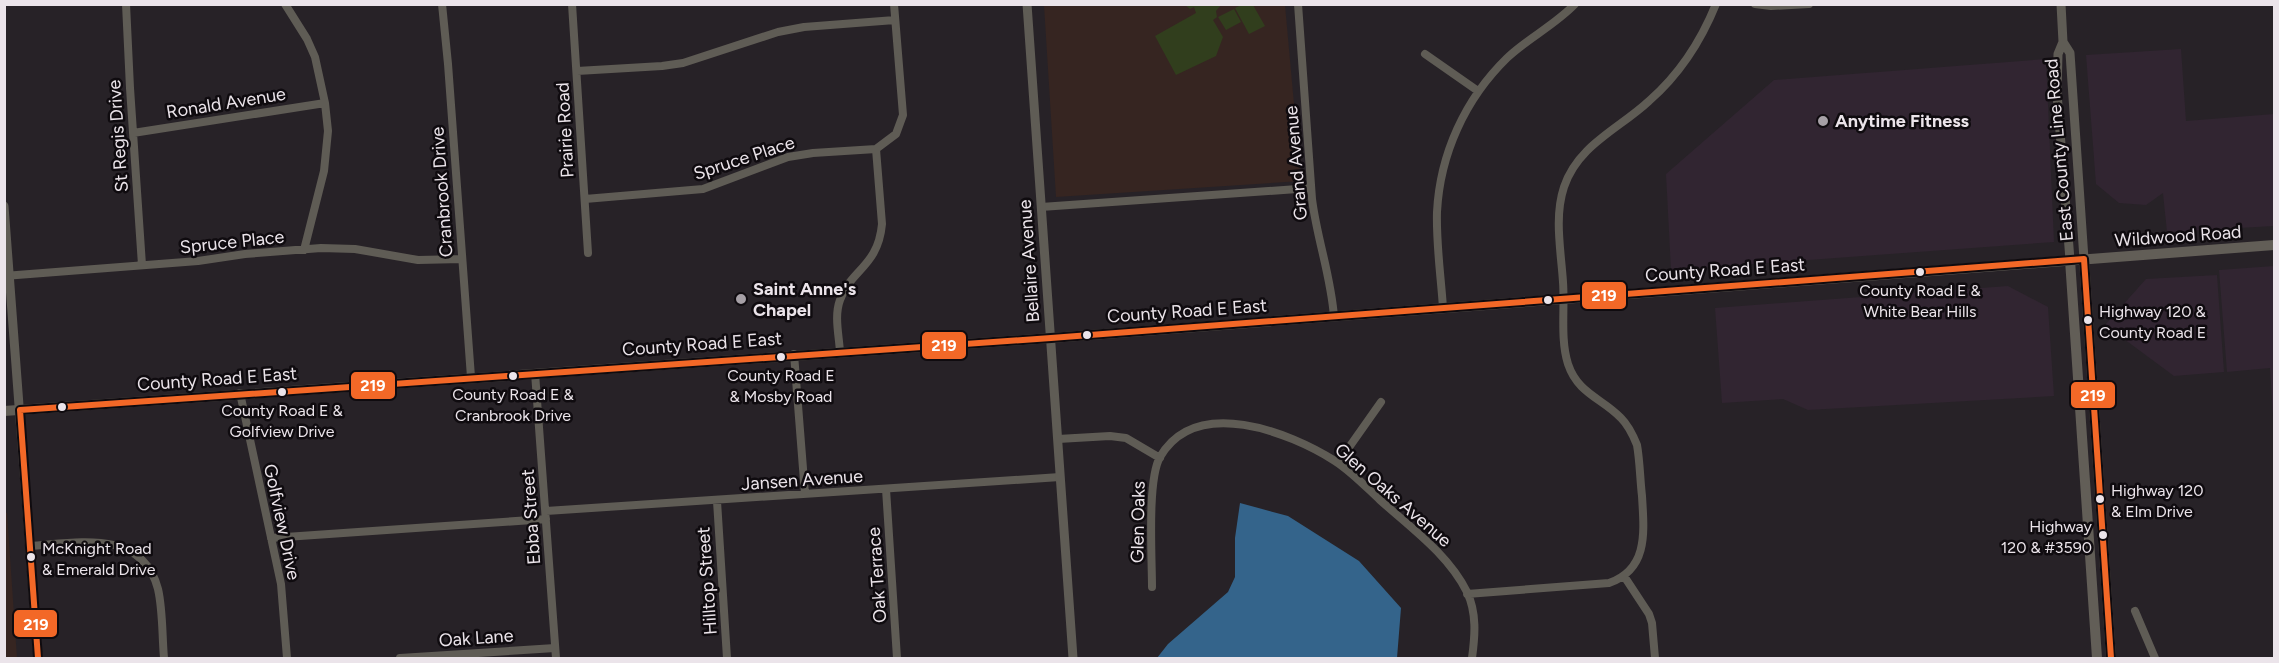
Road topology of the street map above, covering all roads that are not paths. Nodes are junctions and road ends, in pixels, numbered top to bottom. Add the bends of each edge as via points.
1 (126, 4) edge
2 (285, 4) edge
3 (442, 4) edge
4 (572, 4) edge
5 (894, 4) edge
6 (1027, 4) edge
7 (1298, 4) edge
8 (1575, 4) edge
9 (1716, 4) edge
10 (1755, 4) edge
11 (1809, 4) edge
12 (2061, 4) edge
13 (895, 20) junction
14 (2063, 42) junction
15 (1425, 54) dead end
16 (577, 70) junction
17 (1478, 91) junction
18 (325, 103) junction
19 (133, 133) junction
20 (876, 149) junction
21 (1311, 188) junction
22 (585, 199) junction
23 (4, 206) edge
24 (1041, 207) junction
25 (2274, 245) edge
26 (304, 250) junction
27 (588, 253) dead end
28 (462, 259) junction
29 (2084, 259) junction
30 (2070, 260) junction
31 (142, 266) junction
32 (7, 276) edge
33 (1564, 299) junction
34 (1443, 308) junction
35 (1334, 316) junction
36 (1051, 338) junction
37 (840, 352) junction
38 (794, 354) junction
39 (535, 373) junction
40 (471, 377) junction
41 (240, 393) junction
42 (1381, 402) dead end
43 (20, 410) junction
44 (4, 411) edge
45 (1058, 439) junction
46 (1160, 458) junction
47 (1338, 463) junction
48 (1060, 477) junction
49 (886, 489) junction
50 (806, 494) junction
51 (717, 501) junction
52 (546, 515) junction
53 (271, 538) junction
54 (30, 546) junction
55 (1624, 576) junction
56 (1152, 587) dead end
57 (1467, 594) junction
58 (2135, 611) dead end
59 (555, 648) junction
60 (38, 658) edge
61 (164, 658) edge
62 (287, 658) edge
63 (400, 658) edge
64 (556, 658) edge
65 (727, 658) edge
66 (897, 658) edge
67 (1073, 658) edge
68 (1472, 658) edge
69 (1656, 658) edge
70 (2097, 658) edge
71 (2111, 658) edge
72 (2155, 658) edge

1 - 19 street, St Regis Drive
2 - 18 street via 315,57
3 - 28 street, Cranbrook Drive
4 - 16 street, Prairie Road
5 - 13 street
6 - 24 street, Bellaire Avenue
7 - 21 street, Grand Avenue
8 - 17 street via 1508,57
9 - 33 street via 1698,43 1678,71 1648,102 1588,148 1570,173 1559,214
10 - 11 street
12 - 14 street
13 - 16 street via 778,32 683,63
13 - 20 street via 903,115 896,134
14 - 29 street, East County Line Road via 2070,53
14 - 30 street, East County Line Road via 2058,54 2057,93
15 - 17 street
16 - 22 street, Prairie Road
17 - 34 street via 1449,149 1439,191
18 - 19 street, Ronald Avenue
18 - 26 street via 327,155
19 - 31 street, St Regis Drive
20 - 22 street, Spruce Place via 788,158 703,189
20 - 37 street via 880,236 871,259 839,302
21 - 24 street
21 - 35 street, Grand Avenue
22 - 27 street, Prairie Road
23 - 32 street
24 - 36 street, Bellaire Avenue
25 - 29 main road, Wildwood Road
26 - 28 street, Spruce Place via 333,248 418,260
26 - 31 street, Spruce Place
28 - 40 street, Cranbrook Drive
29 - 30 main road, County Road E East
29 - 71 main road, East County Line Road
30 - 33 main road, County Road E East
30 - 70 main road, East County Line Road
31 - 32 street, Spruce Place
32 - 43 street
33 - 34 main road, County Road E East
33 - 55 street via 1569,366 1582,388 1627,424 1637,445 1644,533 1638,557
34 - 35 main road, County Road E East
35 - 36 main road, County Road E East
36 - 37 main road, County Road E East
36 - 45 street, Bellaire Avenue
37 - 38 main road, County Road E East
38 - 39 main road, County Road E East
38 - 50 street
39 - 40 main road, County Road E East
39 - 52 street, Ebba Street
40 - 41 main road, County Road E East
41 - 43 main road, County Road E East
41 - 53 street, Golfview Drive
42 - 47 street
43 - 44 main road, County Road E East
43 - 54 street
45 - 46 street via 1126,438
45 - 48 street, Bellaire Avenue
46 - 47 street, Glen Oaks Avenue via 1184,433 1202,425 1232,423 1297,441
46 - 56 street, Glen Oaks via 1153,477
47 - 57 street, Glen Oaks Avenue via 1437,550
48 - 49 street, Jansen Avenue
48 - 67 street, Bellaire Avenue
49 - 50 street, Jansen Avenue
49 - 66 street, Oak Terrace
50 - 51 street, Jansen Avenue
51 - 52 street, Jansen Avenue
51 - 65 street, Hilltop Street
52 - 53 street, Jansen Avenue
52 - 59 street, Ebba Street
53 - 62 street, Golfview Drive via 281,584
54 - 60 street
54 - 61 street via 98,542 132,552 149,569 158,590
55 - 57 street via 1609,583
55 - 69 street via 1649,614
57 - 68 street, Glen Oaks Avenue via 1474,620
58 - 72 street
59 - 63 street, Oak Lane
59 - 64 street, Ebba Street

